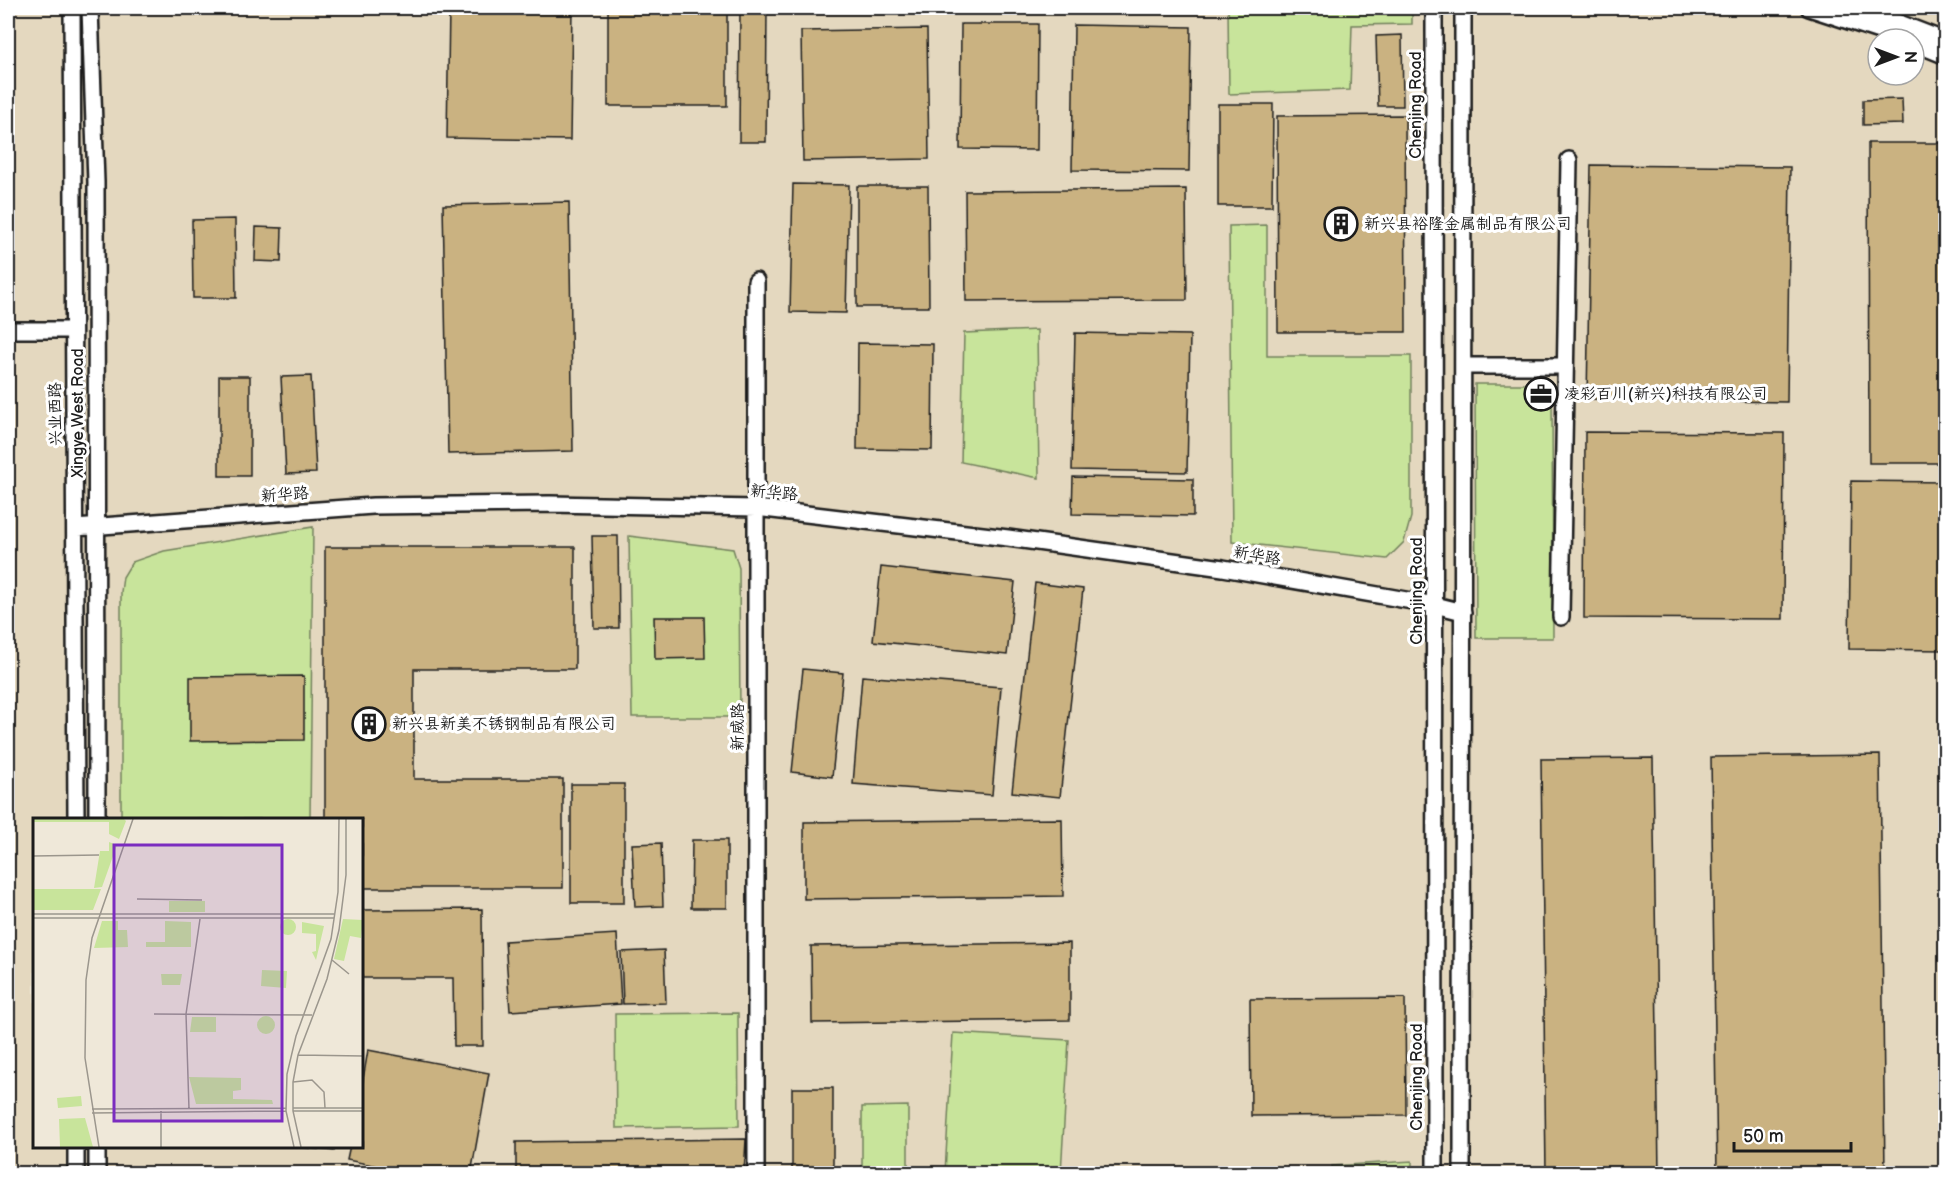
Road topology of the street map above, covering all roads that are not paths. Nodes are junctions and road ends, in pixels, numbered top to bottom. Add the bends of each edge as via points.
1 (72, 8) edge
2 (90, 8) edge
3 (1434, 8) edge
4 (1463, 8) edge
5 (1809, 8) edge
6 (1853, 8) edge
7 (1867, 27) edge
8 (1946, 41) edge
9 (1926, 48) edge
10 (1946, 56) edge
11 (1569, 160) dead end
12 (756, 281) dead end
13 (8, 330) edge
14 (73, 330) junction
15 (1463, 366) junction
16 (1565, 366) junction
17 (756, 508) junction
18 (96, 527) junction
19 (75, 528) junction
20 (1435, 605) junction
21 (1463, 612) junction
22 (1562, 617) dead end
23 (76, 818) edge
24 (97, 818) edge
25 (76, 1148) edge
26 (97, 1148) edge
27 (76, 1173) edge
28 (98, 1173) edge
29 (756, 1173) edge
30 (1435, 1173) edge
31 (1462, 1173) edge

1 - 14 street, 兴业西路
2 - 18 street, Xingye West Road via 96,182
3 - 20 street, Chenjing Road
4 - 15 street
5 - 7 street
6 - 8 street
9 - 10 street
11 - 16 street
12 - 17 street, 新威路
13 - 14 street
14 - 19 street, 兴业西路
15 - 16 street
15 - 21 street
16 - 22 street
17 - 18 street, 新华路 via 373,506
17 - 20 street, 新华路 via 1222,568
17 - 29 street, 新威路
18 - 19 street, 新华路
18 - 24 street, Xingye West Road
19 - 23 street, 兴业西路
20 - 21 street, 新华路
20 - 30 street, Chenjing Road
21 - 31 street
25 - 27 street
26 - 28 street

